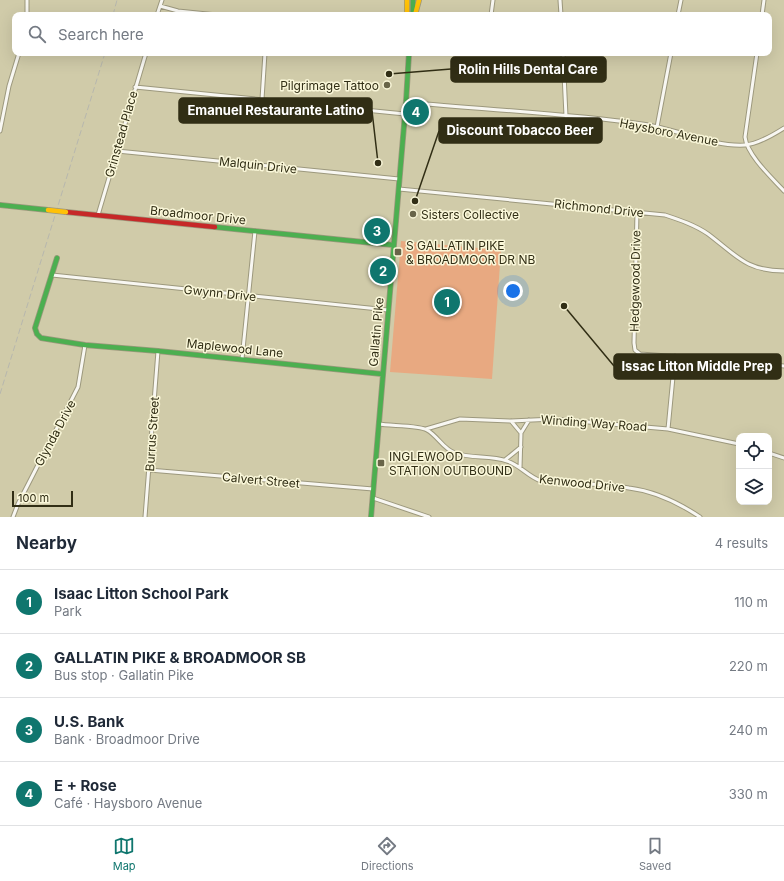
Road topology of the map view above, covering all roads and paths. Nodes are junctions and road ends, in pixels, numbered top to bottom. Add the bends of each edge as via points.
1 (27, 0) edge
2 (162, 0) edge
3 (408, 0) edge
4 (413, 0) edge
5 (418, 0) edge
6 (493, 0) edge
7 (560, 0) edge
8 (681, 0) edge
9 (764, 0) edge
10 (160, 6) junction
11 (26, 12) edge
12 (158, 12) edge
13 (184, 12) edge
14 (408, 12) edge
15 (414, 12) edge
16 (416, 12) edge
17 (492, 12) edge
18 (561, 12) edge
19 (679, 12) edge
20 (762, 12) edge
21 (18, 56) edge
22 (145, 56) edge
23 (265, 56) edge
24 (409, 56) edge
25 (563, 56) edge
26 (670, 56) edge
27 (757, 56) edge
28 (136, 87) junction
29 (262, 99) junction
30 (406, 102) junction
31 (405, 114) junction
32 (566, 116) junction
33 (657, 126) junction
34 (784, 128) edge
35 (0, 132) edge
36 (746, 145) junction
37 (116, 150) junction
38 (399, 179) junction
39 (399, 189) junction
40 (784, 191) edge
41 (0, 205) edge
42 (636, 212) junction
43 (98, 215) junction
44 (255, 231) junction
45 (393, 245) junction
46 (58, 258) dead end
47 (784, 271) edge
48 (52, 275) junction
49 (248, 296) junction
50 (388, 310) junction
51 (85, 344) junction
52 (158, 350) junction
53 (675, 356) junction
54 (242, 359) junction
55 (784, 366) edge
56 (382, 374) junction
57 (529, 420) junction
58 (512, 421) junction
59 (379, 424) junction
60 (426, 428) junction
61 (668, 429) junction
62 (521, 433) junction
63 (736, 443) edge
64 (521, 446) junction
65 (772, 454) edge
66 (784, 458) edge
67 (505, 460) junction
68 (520, 468) junction
69 (149, 470) junction
70 (373, 489) junction
71 (373, 498) junction
72 (13, 517) edge
73 (145, 517) edge
74 (371, 517) edge
75 (429, 517) edge
76 (700, 517) edge

1 - 11 street
2 - 10 street
3 - 14 main road
4 - 15 main road
5 - 16 main road
6 - 17 street
7 - 18 street
8 - 19 street
9 - 20 street
10 - 12 street
10 - 13 street
21 - 35 street
22 - 28 street, Grinstead Place
23 - 29 street
24 - 30 main road, Gallatin Pike
25 - 32 street
26 - 33 street
27 - 36 street
28 - 29 street
28 - 37 street, Grinstead Place
29 - 31 street
30 - 31 main road, Gallatin Pike
30 - 32 street, Haysboro Avenue
31 - 38 main road, Gallatin Pike
32 - 33 street, Haysboro Avenue
33 - 36 street, Haysboro Avenue via 722,143
34 - 36 street, Haysboro Avenue via 763,140
36 - 40 street
37 - 38 street, Malquin Drive
37 - 43 street, Grinstead Place
38 - 39 main road, Gallatin Pike
39 - 42 street, Richmond Drive
39 - 45 main road, Gallatin Pike
41 - 43 main road, Broadmoor Drive, bridge
42 - 47 street, Richmond Drive via 666,215 694,225 747,264 761,269
42 - 53 street, Hedgewood Drive via 635,350 640,354
43 - 44 main road, Broadmoor Drive
44 - 45 main road, Broadmoor Drive
44 - 49 street
45 - 50 main road, Gallatin Pike
46 - 48 main road, Maplewood Lane
48 - 49 street, Gwynn Drive
48 - 51 main road, Maplewood Lane via 35,328 37,334 48,340
49 - 50 street, Gwynn Drive
49 - 54 street
50 - 56 main road, Gallatin Pike
51 - 52 main road, Maplewood Lane
51 - 72 street, Glynda Drive via 78,387
52 - 54 main road, Maplewood Lane
52 - 69 street, Burrus Street
53 - 55 street
53 - 61 street
54 - 56 main road, Maplewood Lane
56 - 59 main road, Gallatin Pike
57 - 58 street, Winding Way Road
57 - 61 street, Winding Way Road via 562,419
57 - 62 street
58 - 60 street, Winding Way Road via 460,419
58 - 62 street
59 - 60 street
59 - 70 main road, Gallatin Pike
60 - 67 street, Kenwood Drive via 447,450 454,453
61 - 63 street, Winding Way Road
62 - 64 street
64 - 67 street
64 - 68 street
65 - 66 street
67 - 68 street, Kenwood Drive
68 - 76 street, Kenwood Drive via 541,481 646,491 680,505
69 - 70 street, Calvert Street
69 - 73 street, Burrus Street
70 - 71 main road, Gallatin Pike
71 - 74 main road, Gallatin Pike
71 - 75 street

